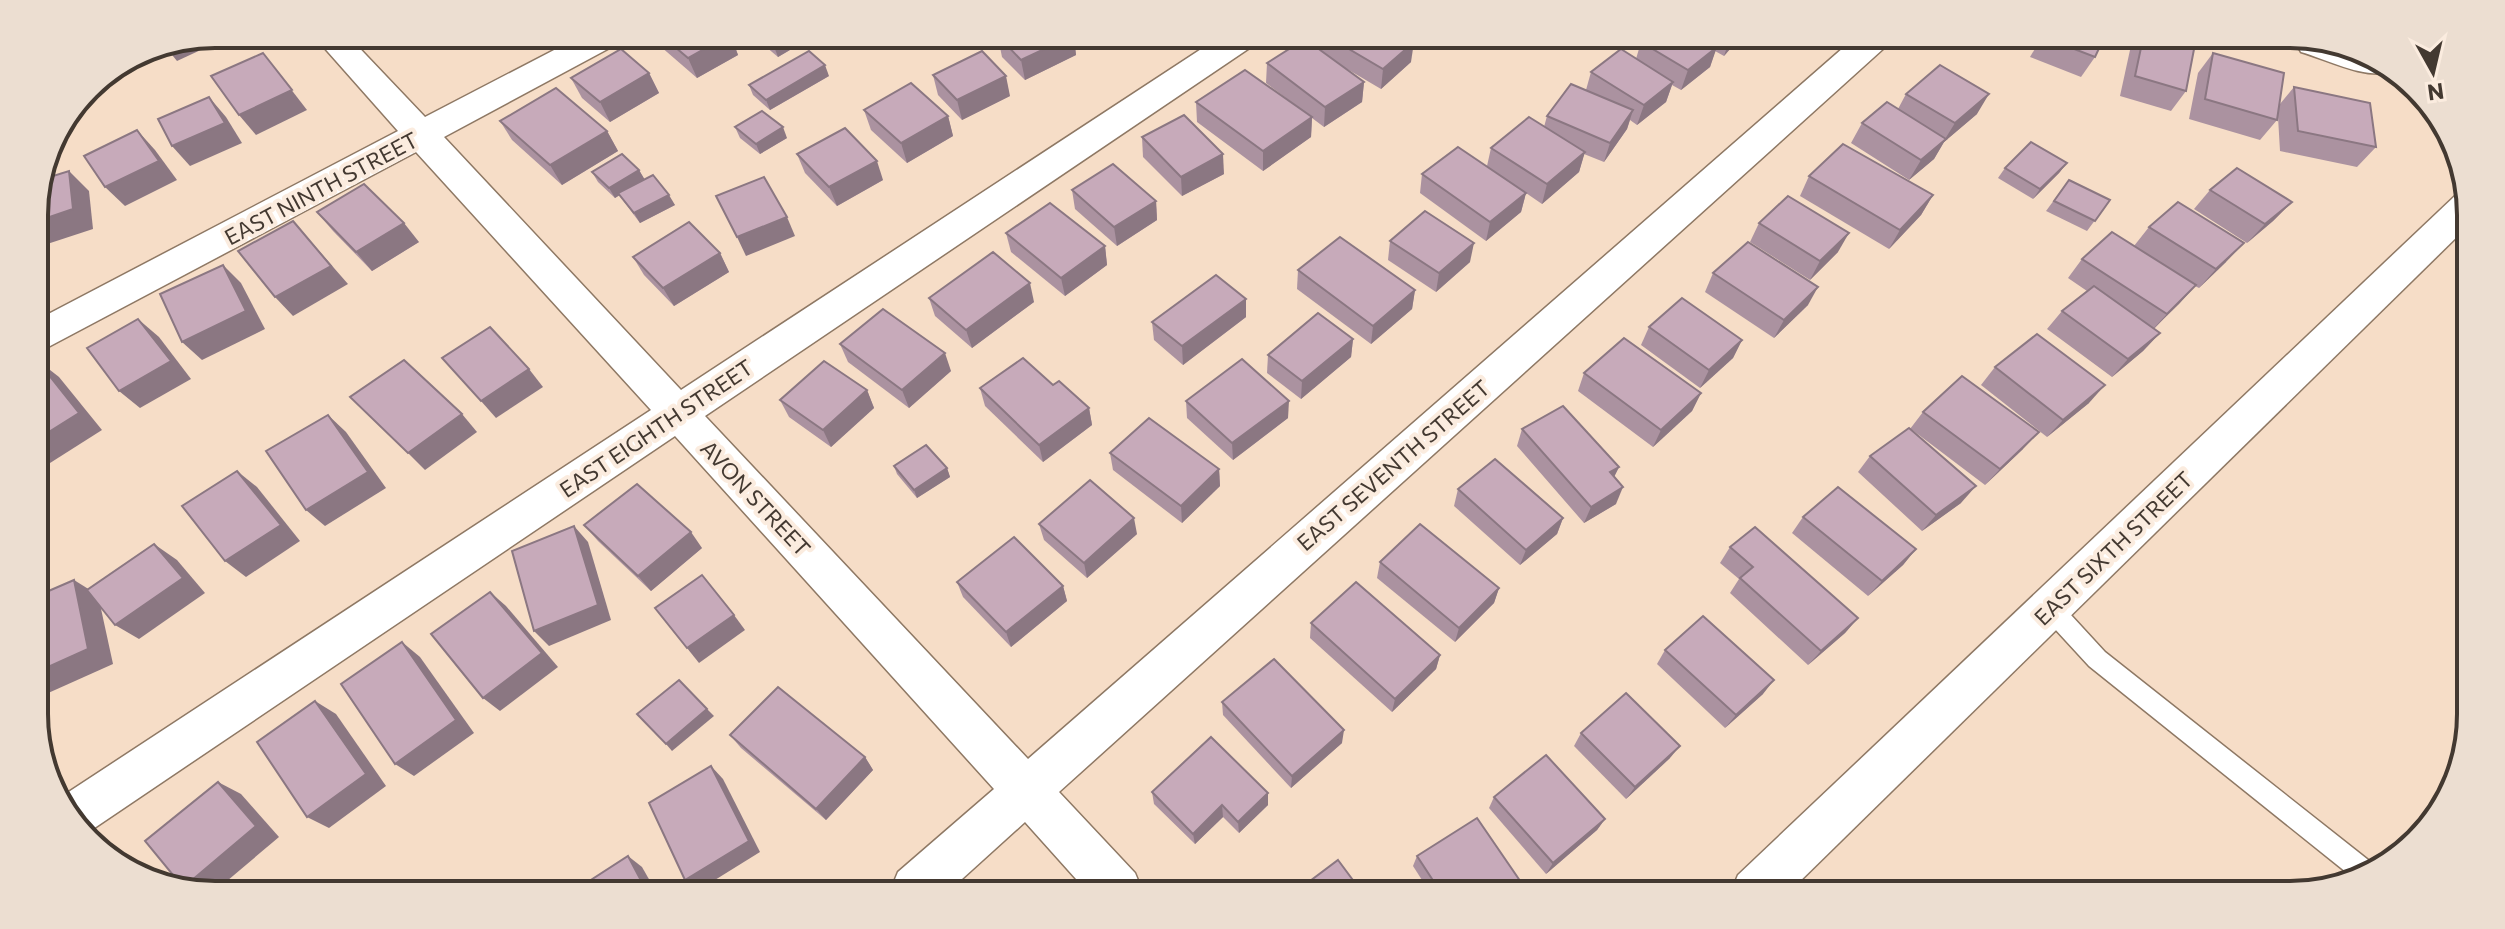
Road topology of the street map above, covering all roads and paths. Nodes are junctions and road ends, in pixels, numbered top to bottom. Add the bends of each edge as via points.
1 (341, 48) edge
2 (584, 48) edge
3 (1226, 48) edge
4 (1864, 48) edge
5 (423, 134) junction
6 (2457, 215) edge
7 (48, 332) edge
8 (679, 413) junction
9 (2051, 609) junction
10 (1026, 791) junction
11 (79, 811) edge
12 (2358, 866) edge
13 (924, 881) edge
14 (1110, 881) edge
15 (1767, 881) edge

1 - 5 street, AVON STREET
2 - 5 street, EAST NINTH STREET
3 - 8 street, EAST EIGHTH STREET
4 - 10 street, EAST SEVENTH STREET
5 - 7 street, EAST NINTH STREET
5 - 8 street, AVON STREET
6 - 9 street, EAST SIXTH STREET
8 - 10 street, AVON STREET
8 - 11 street, EAST EIGHTH STREET
9 - 12 lane via 2097,659
9 - 15 street, EAST SIXTH STREET
10 - 13 street, EAST SEVENTH STREET
10 - 14 street, AVON STREET

